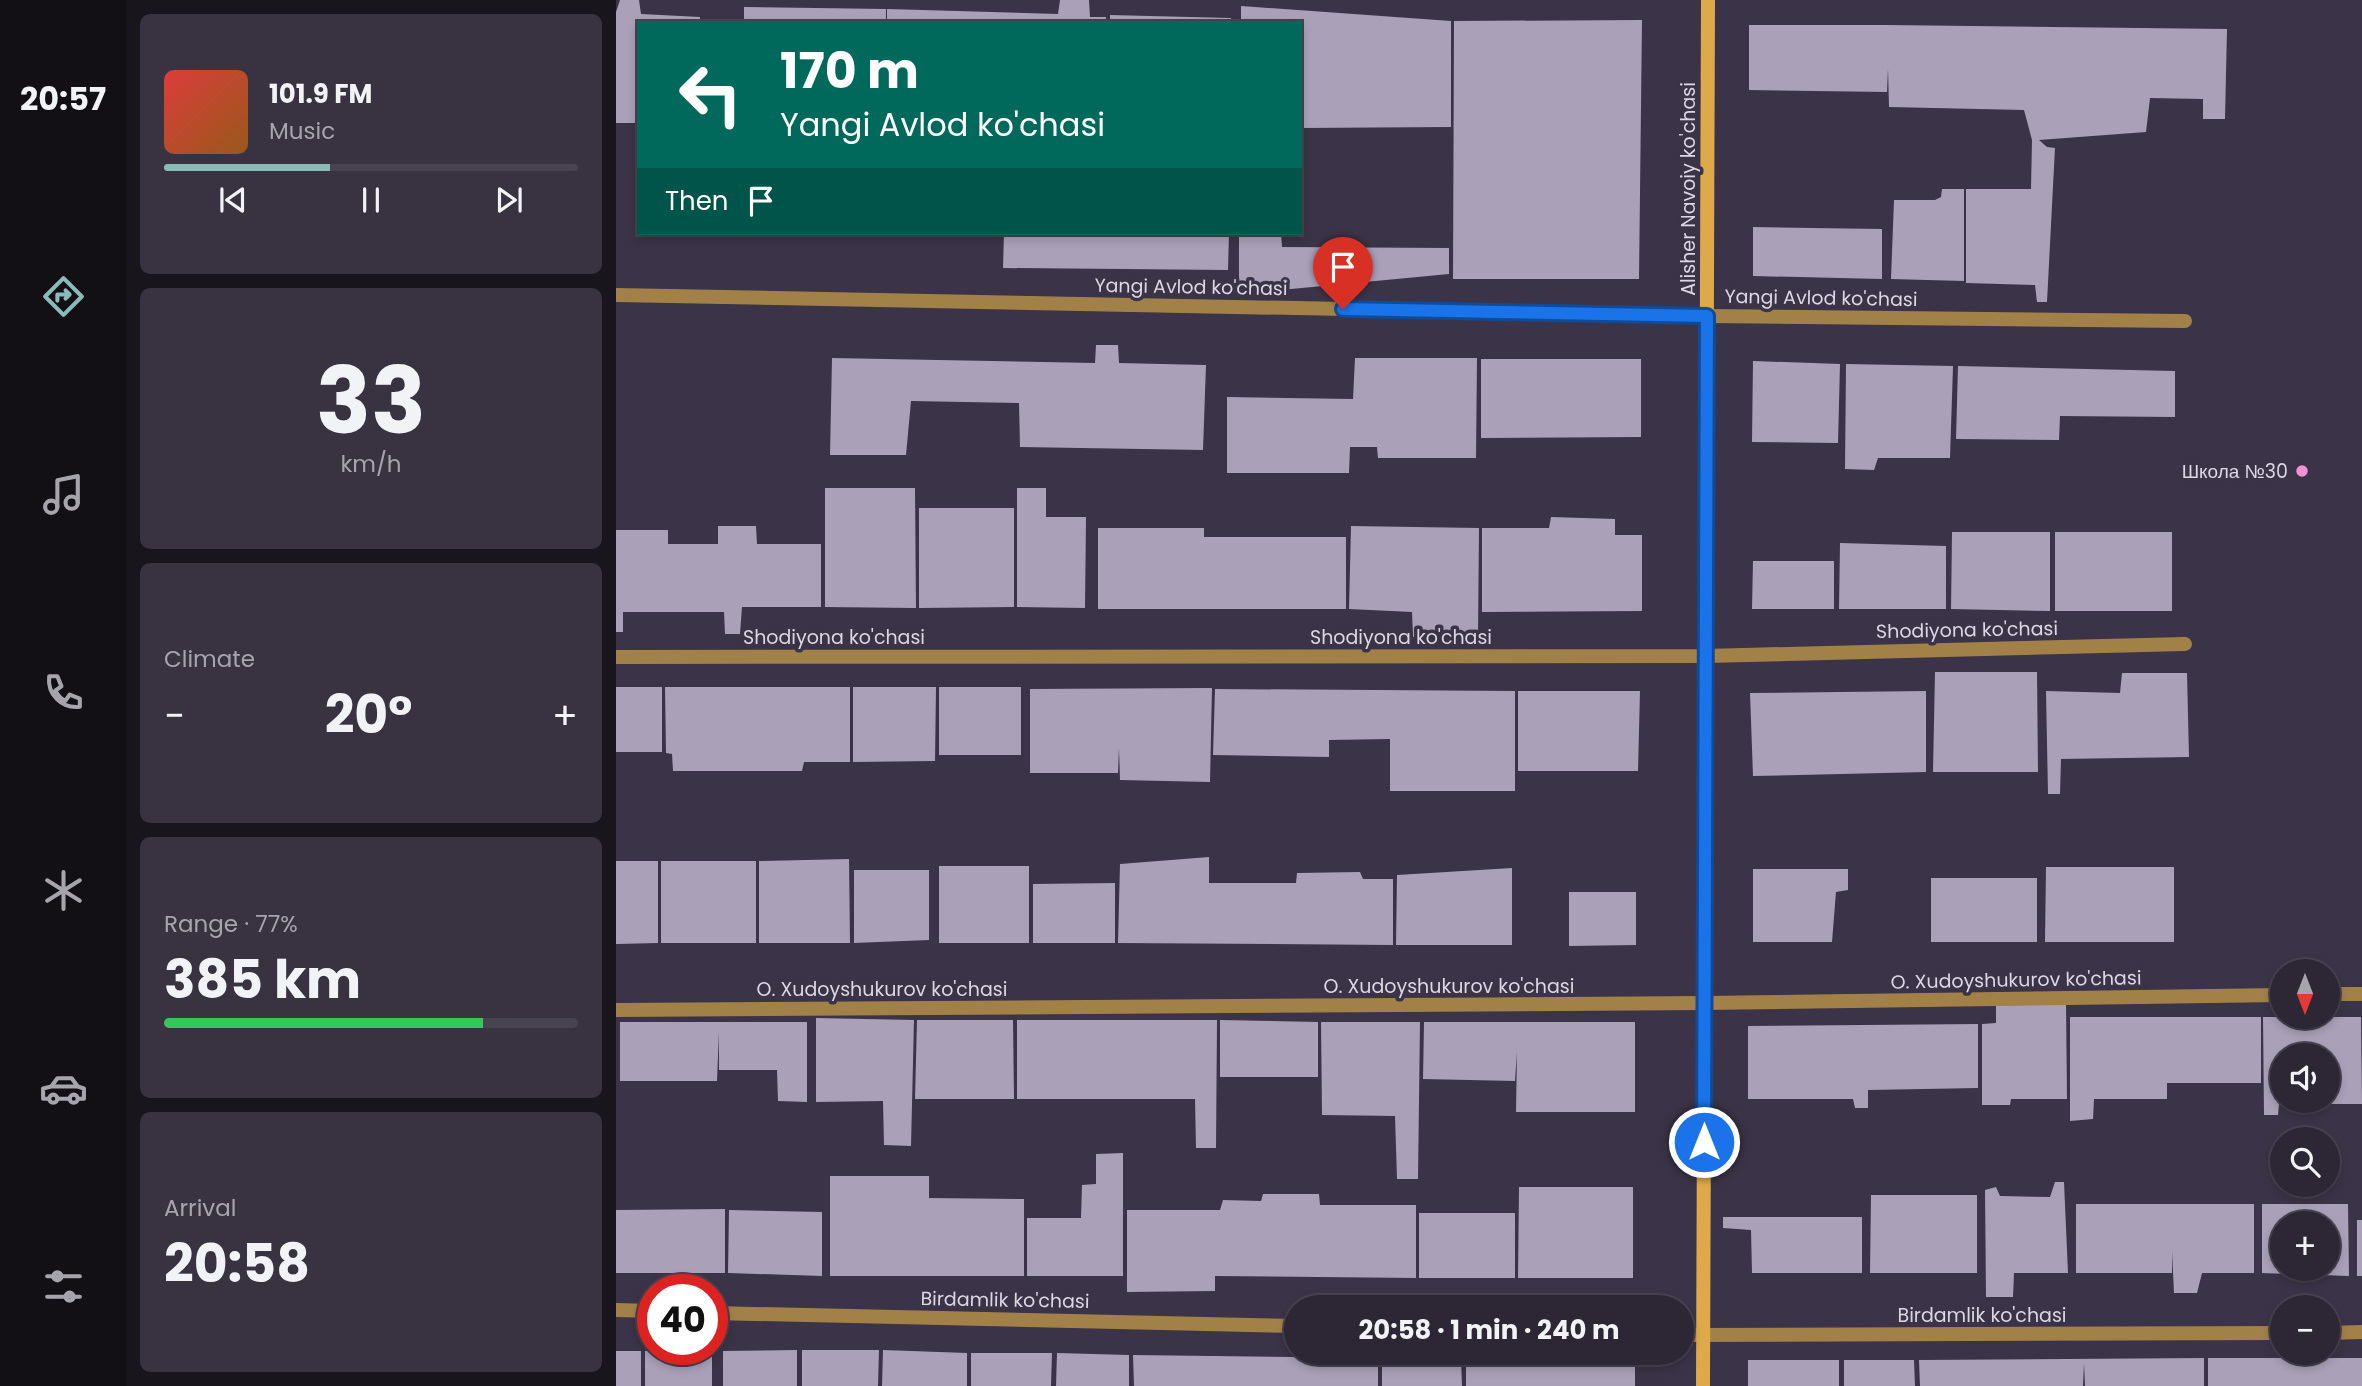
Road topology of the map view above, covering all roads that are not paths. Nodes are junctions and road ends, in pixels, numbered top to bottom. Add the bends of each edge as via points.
1 (1708, 0) edge
2 (616, 295) edge
3 (1707, 316) junction
4 (2185, 321) dead end
5 (2185, 644) dead end
6 (1705, 656) junction
7 (616, 657) edge
8 (2340, 994) edge
9 (2362, 994) edge
10 (2270, 995) edge
11 (1704, 1003) junction
12 (616, 1010) edge
13 (616, 1310) edge
14 (637, 1311) edge
15 (728, 1313) edge
16 (1284, 1326) edge
17 (2340, 1332) edge
18 (2362, 1332) edge
19 (2270, 1333) edge
20 (1694, 1336) edge
21 (1704, 1336) junction
22 (1703, 1386) edge

1 - 3 street, Alisher Navoiy ko'chasi
2 - 3 street, Yangi Avlod ko'chasi
3 - 4 street, Yangi Avlod ko'chasi
3 - 6 street, Alisher Navoiy ko'chasi
5 - 6 street, Shodiyona ko'chasi
6 - 7 street, Shodiyona ko'chasi
6 - 11 street, Alisher Navoiy ko'chasi
8 - 9 street
10 - 11 street, O. Xudoyshukurov ko'chasi
11 - 12 street, O. Xudoyshukurov ko'chasi
11 - 21 street, Alisher Navoiy ko'chasi
13 - 14 street
15 - 16 street, Birdamlik ko'chasi
17 - 18 street
19 - 21 street, Birdamlik ko'chasi
20 - 21 street, Birdamlik ko'chasi
21 - 22 street, Alisher Navoiy ko'chasi

